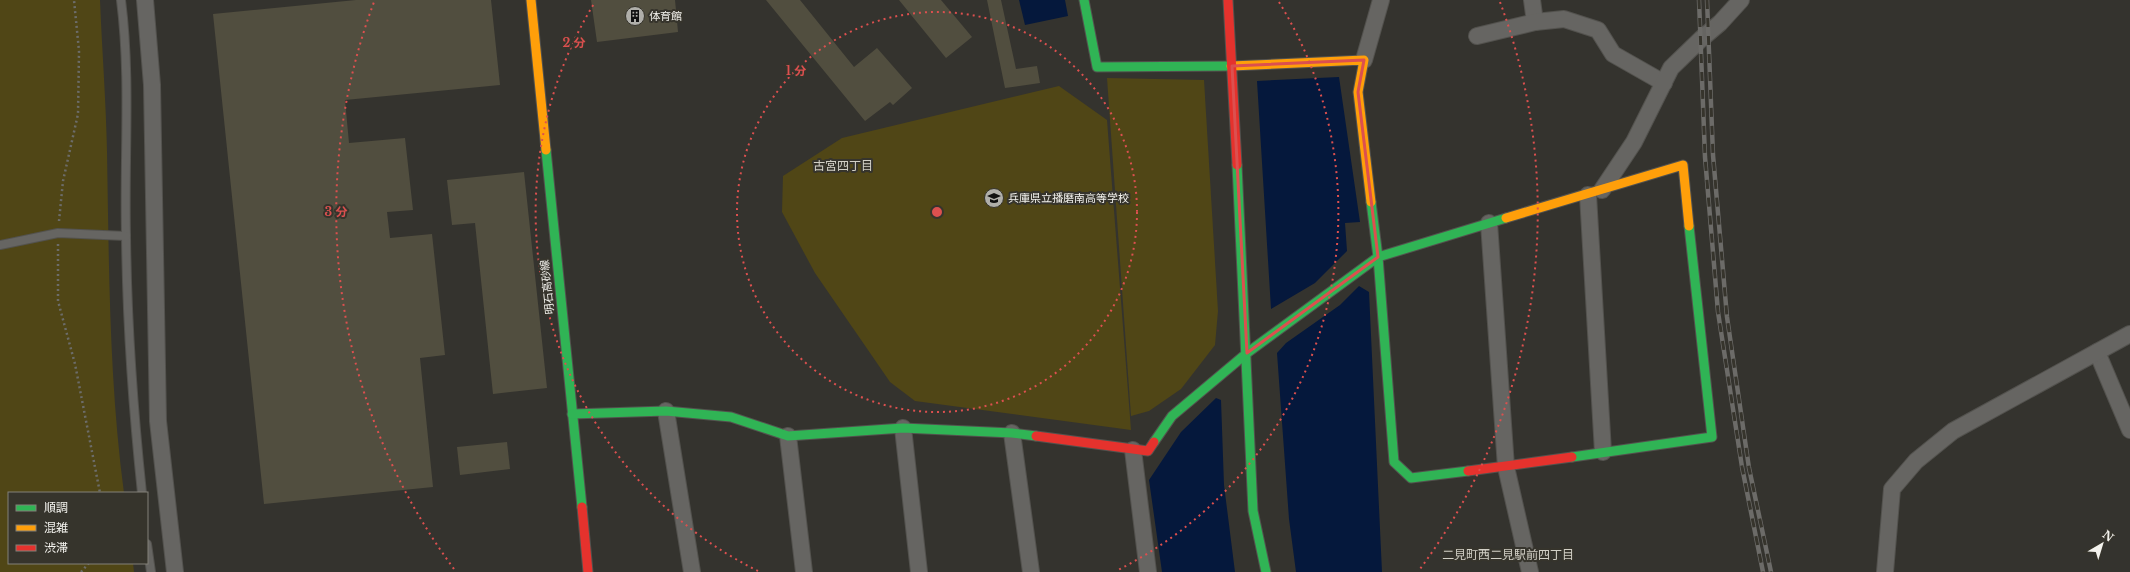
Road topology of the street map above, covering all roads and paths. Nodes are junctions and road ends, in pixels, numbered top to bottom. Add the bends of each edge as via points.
1 (121, 0) edge
2 (145, 0) edge
3 (531, 0) edge
4 (1084, 0) edge
5 (1228, 0) edge
6 (1380, 0) edge
7 (1532, 0) edge
8 (1742, 0) edge
9 (1535, 22) junction
10 (1476, 36) dead end
11 (1364, 60) junction
12 (1232, 66) junction
13 (1664, 83) junction
14 (1595, 192) junction
15 (1489, 224) junction
16 (126, 236) junction
17 (0, 244) edge
18 (1378, 257) junction
19 (2130, 334) edge
20 (2097, 352) junction
21 (1247, 353) junction
22 (666, 411) junction
23 (572, 414) junction
24 (903, 428) junction
25 (2130, 430) edge
26 (1012, 433) junction
27 (788, 436) junction
28 (1133, 450) junction
29 (1603, 452) junction
30 (1506, 467) junction
31 (142, 492) edge
32 (148, 551) edge
33 (88, 564) edge
34 (81, 572) edge
35 (151, 572) edge
36 (175, 572) edge
37 (588, 572) edge
38 (692, 572) edge
39 (804, 572) edge
40 (919, 572) edge
41 (1031, 572) edge
42 (1148, 572) edge
43 (1266, 572) edge
44 (1530, 572) edge
45 (1885, 572) edge

1 - 16 lane via 125,26
2 - 36 street via 152,85 158,421
3 - 23 street, 明石高砂線
4 - 12 street via 1097,67
5 - 12 street
6 - 11 street
7 - 9 street
8 - 13 street via 1671,68
9 - 10 street
9 - 13 street via 1564,19 1598,30 1613,54
11 - 12 street
11 - 18 street via 1358,92
12 - 21 street
13 - 14 street via 1634,142
14 - 15 street
14 - 29 street
14 - 29 street via 1683,165 1712,437
15 - 18 street
15 - 30 street
16 - 17 lane via 58,232
16 - 31 lane via 135,428
18 - 21 street
18 - 30 street via 1394,462 1412,478
19 - 20 street
20 - 25 street
20 - 45 street via 1953,431 1916,461 1892,489
21 - 28 street via 1172,416 1148,451
21 - 43 street via 1254,511
22 - 23 street
22 - 27 street via 731,417
22 - 38 street
23 - 37 street, 明石高砂線
24 - 26 street
24 - 27 street
24 - 40 street
26 - 28 street
26 - 41 street
27 - 39 street
28 - 42 street
29 - 30 street
30 - 44 street
32 - 35 lane
33 - 34 path

